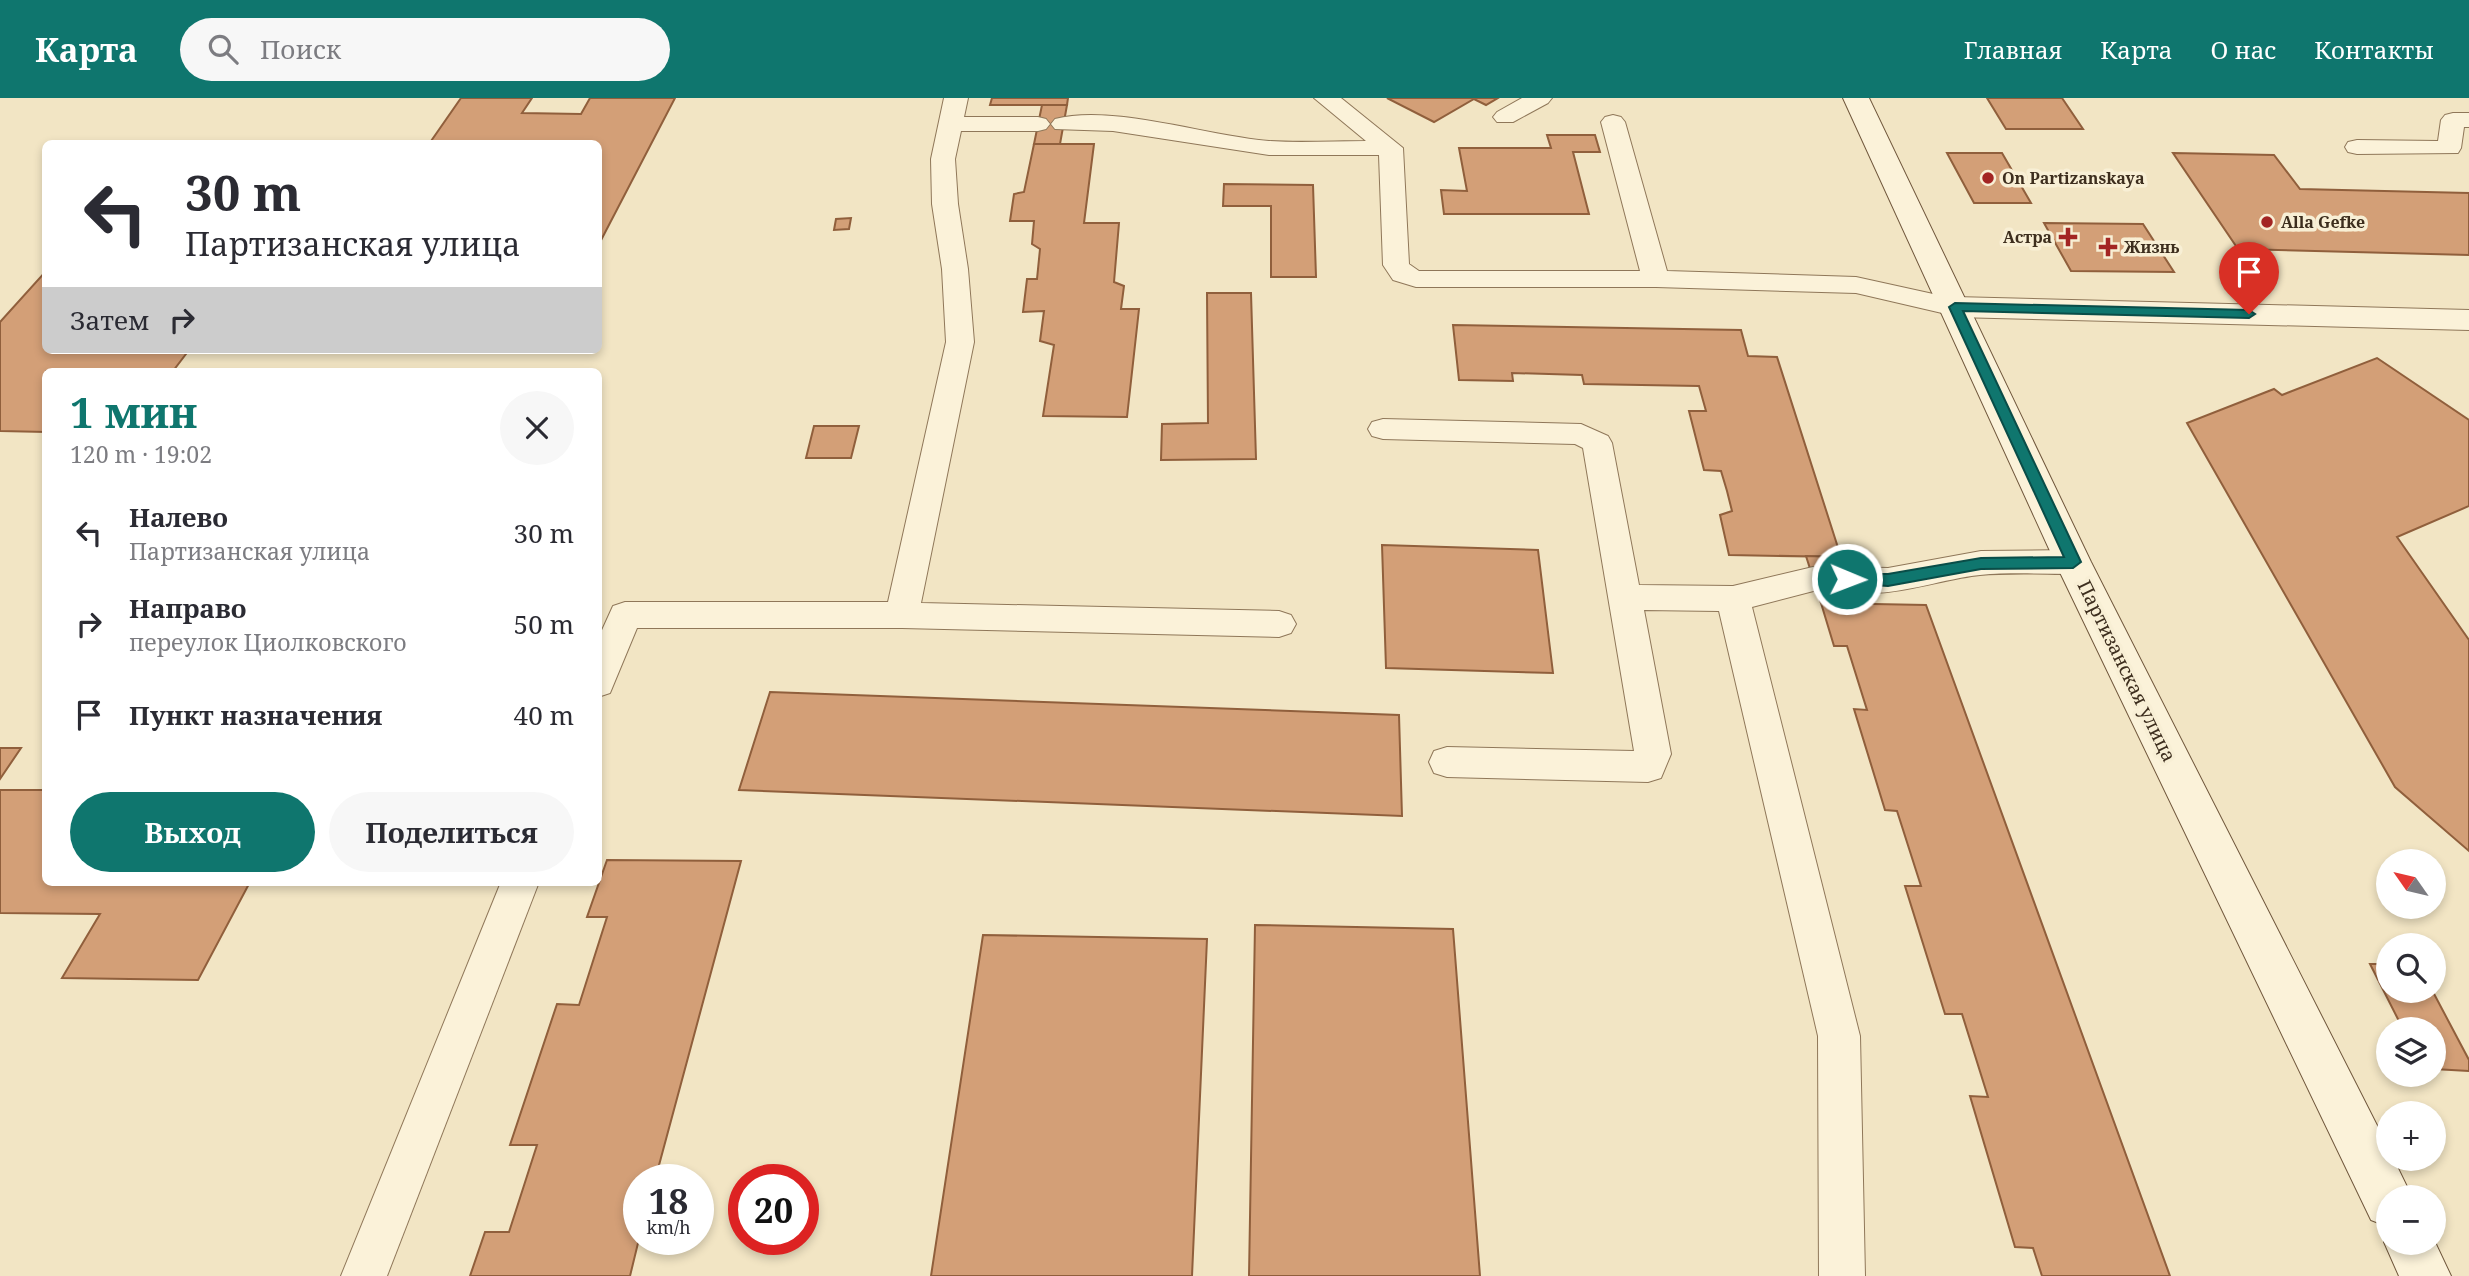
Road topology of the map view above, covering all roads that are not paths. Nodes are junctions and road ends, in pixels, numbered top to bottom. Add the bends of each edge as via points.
1 (1326, 98) edge
2 (1540, 98) edge
3 (1856, 98) edge
4 (954, 111) edge
5 (1505, 117) dead end
6 (2469, 120) edge
7 (1613, 122) dead end
8 (2357, 147) dead end
9 (1391, 148) junction
10 (1656, 279) junction
11 (1955, 307) junction
12 (2469, 320) edge
13 (1383, 429) dead end
14 (2073, 562) junction
15 (1624, 597) junction
16 (1732, 599) junction
17 (902, 615) junction
18 (1279, 624) dead end
19 (602, 673) edge
20 (1447, 762) dead end
21 (518, 886) edge
22 (2381, 1185) edge
23 (2415, 1255) edge
24 (364, 1276) edge
25 (1842, 1276) edge
26 (2425, 1276) edge

1 - 9 lane
2 - 5 lane
3 - 11 main road, Партизанская улица
4 - 9 lane via 1051,124 1113,124 1269,148
4 - 17 lane via 943,159 960,342
6 - 8 lane via 2453,120 2449,148
7 - 10 lane
9 - 10 lane via 1396,265 1404,274 1416,279
10 - 11 lane via 1856,285
11 - 12 main road
11 - 14 main road, Партизанская улица
13 - 15 lane via 1581,434 1591,438 1597,443
14 - 16 lane via 1981,564 1888,580 1830,579
14 - 22 main road, Партизанская улица
15 - 16 lane
15 - 20 lane via 1653,754 1648,766
16 - 25 lane via 1839,1036
17 - 18 lane
17 - 19 lane via 625,615
21 - 24 lane
23 - 26 main road

